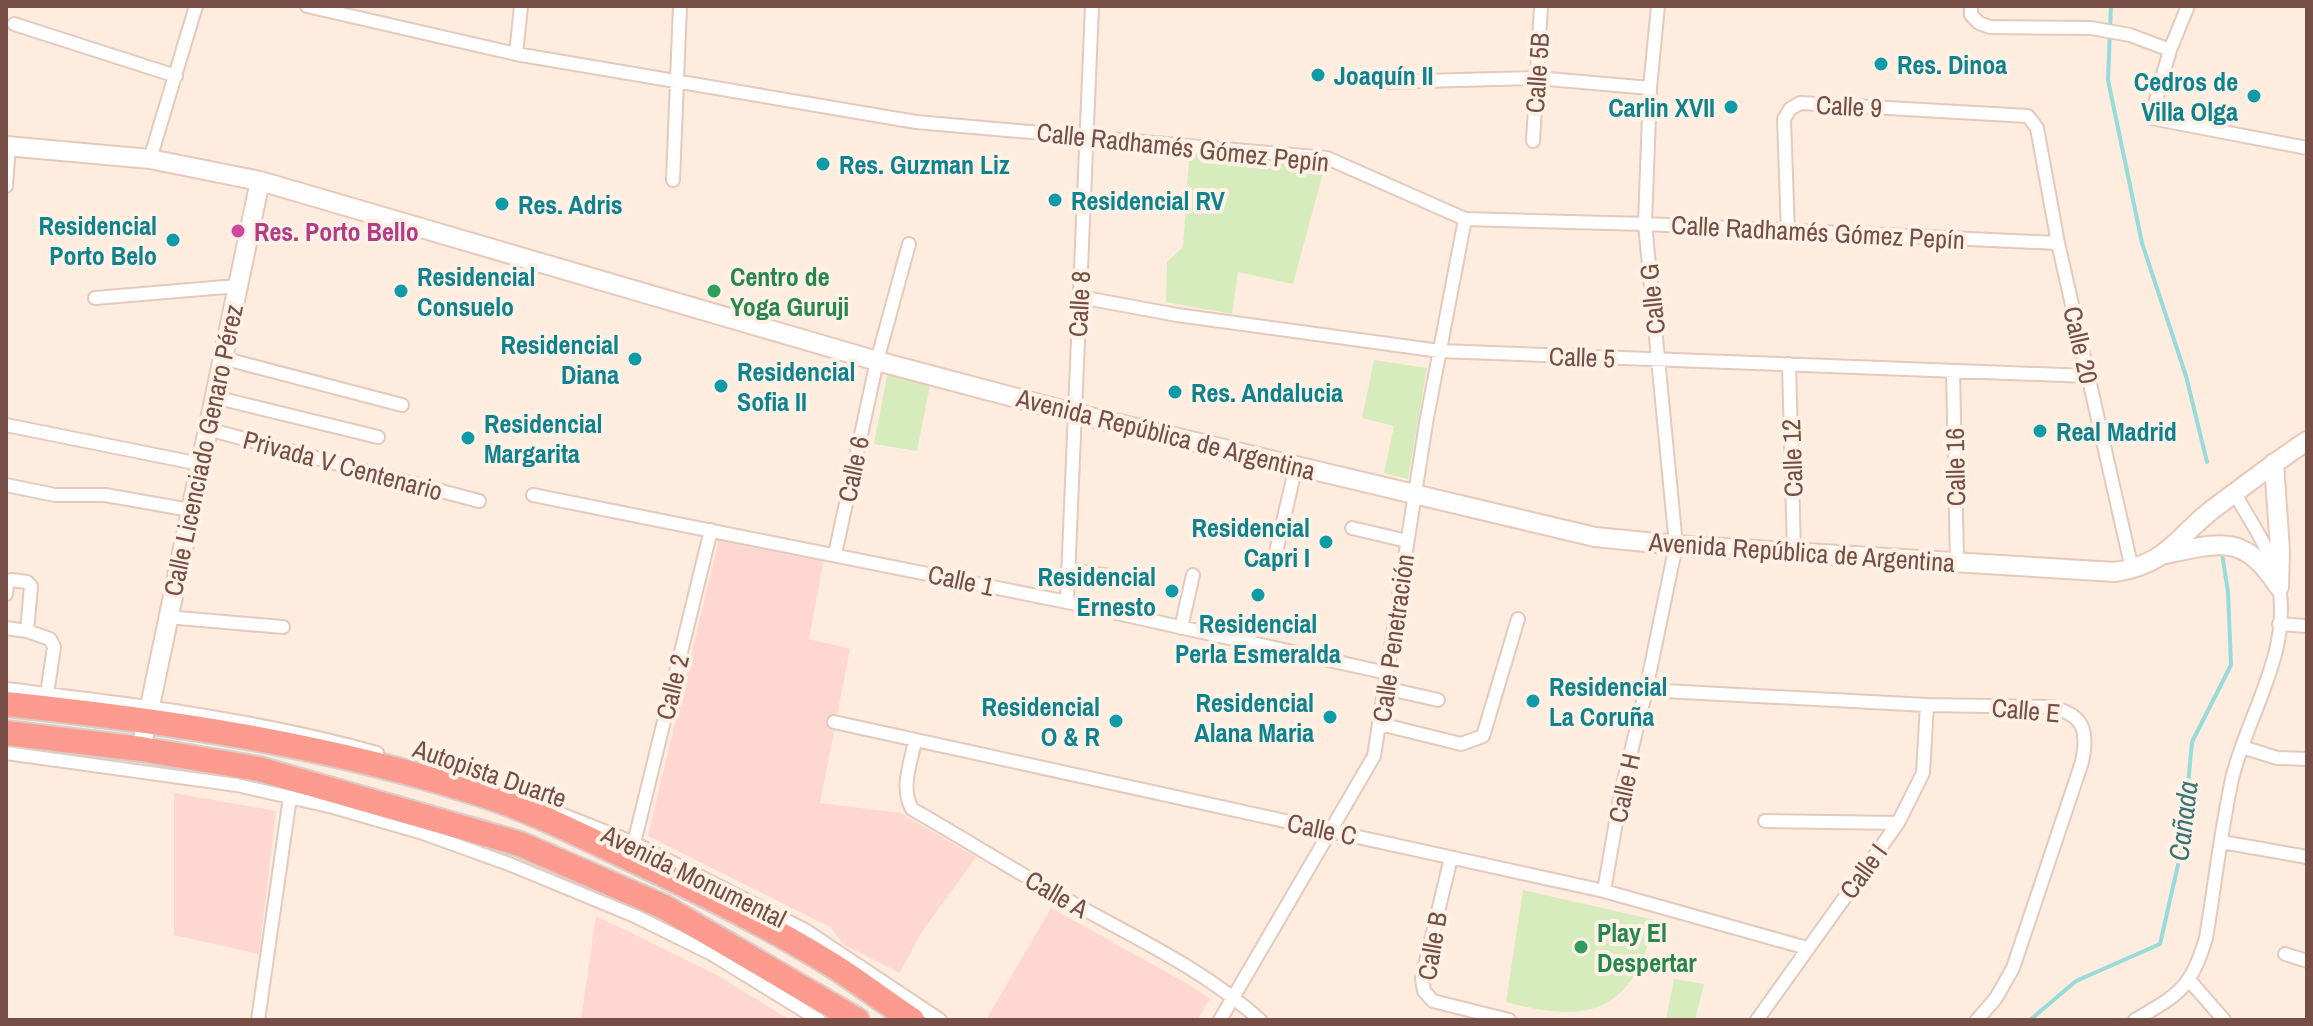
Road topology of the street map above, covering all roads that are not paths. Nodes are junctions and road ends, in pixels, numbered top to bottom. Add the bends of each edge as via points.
1 (196, 6) edge
2 (307, 6) edge
3 (521, 6) edge
4 (680, 6) edge
5 (1092, 6) edge
6 (1541, 6) edge
7 (1658, 6) edge
8 (1971, 6) edge
9 (2188, 6) edge
10 (14, 24) dead end
11 (2170, 50) junction
12 (516, 54) junction
13 (176, 76) junction
14 (1537, 78) junction
15 (678, 82) junction
16 (1382, 82) dead end
17 (1650, 88) junction
18 (2033, 121) joint
19 (1087, 137) junction
20 (1533, 141) dead end
21 (7, 146) edge
22 (2307, 148) edge
23 (150, 159) junction
24 (673, 180) dead end
25 (260, 181) junction
26 (6, 186) edge
27 (1465, 219) junction
28 (1645, 224) junction
29 (1788, 232) junction
30 (2058, 243) junction
31 (909, 244) dead end
32 (237, 286) junction
33 (1080, 297) junction
34 (95, 298) dead end
35 (1440, 351) junction
36 (222, 358) junction
37 (1658, 360) junction
38 (877, 361) junction
39 (1789, 364) junction
40 (1953, 371) junction
41 (2088, 376) junction
42 (214, 397) junction
43 (402, 405) dead end
44 (1073, 413) junction
45 (6, 425) edge
46 (207, 429) junction
47 (378, 437) dead end
48 (2307, 441) edge
49 (2274, 463) junction
50 (200, 464) junction
51 (1296, 466) junction
52 (6, 485) edge
53 (1414, 493) junction
54 (2235, 494) junction
55 (533, 495) dead end
56 (479, 501) dead end
57 (190, 510) junction
58 (1352, 528) dead end
59 (711, 530) junction
60 (1407, 541) junction
61 (1676, 545) junction
62 (1794, 551) junction
63 (835, 554) junction
64 (2164, 555) junction
65 (1275, 556) dead end
66 (1957, 562) junction
67 (1068, 569) junction
68 (2132, 569) junction
69 (1193, 575) dead end
70 (1115, 577) dead end
71 (2279, 587) junction
72 (6, 594) edge
73 (1067, 602) junction
74 (167, 617) junction
75 (1518, 619) dead end
76 (2279, 624) junction
77 (2307, 626) edge
78 (283, 627) dead end
79 (6, 628) edge
80 (1181, 628) junction
81 (27, 631) junction
82 (1387, 673) junction
83 (1385, 688) junction
84 (6, 689) edge
85 (1646, 690) junction
86 (47, 694) junction
87 (1438, 700) dead end
88 (6, 704) edge
89 (1927, 705) junction
90 (148, 713) junction
91 (834, 722) dead end
92 (1380, 724) junction
93 (6, 733) edge
94 (915, 741) junction
95 (2242, 747) junction
96 (141, 749) junction
97 (6, 753) edge
98 (2307, 759) edge
99 (290, 797) junction
100 (398, 809) junction
101 (1765, 821) dead end
102 (1898, 823) junction
103 (473, 831) junction
104 (1331, 831) junction
105 (423, 833) junction
106 (2222, 842) junction
107 (634, 843) junction
108 (2307, 857) edge
109 (1451, 858) junction
110 (1604, 891) junction
111 (1807, 948) junction
112 (2285, 954) dead end
113 (2307, 961) edge
114 (2190, 981) junction
115 (1234, 996) junction
116 (258, 1020) edge
117 (819, 1020) edge
118 (857, 1020) edge
119 (912, 1020) edge
120 (940, 1020) edge
121 (1220, 1020) edge
122 (1260, 1020) edge
123 (1509, 1020) edge
124 (1757, 1020) edge
125 (1977, 1020) edge
126 (2135, 1020) edge
127 (2224, 1020) edge

1 - 13 street
2 - 12 street, Calle Radhamés Gómez Pepín
3 - 12 street
4 - 15 street
5 - 19 street, Calle 8
6 - 14 street, Calle 5B
7 - 17 street, Calle G
8 - 11 street via 1971,15 1990,27 2091,28
9 - 11 street
10 - 13 street
11 - 22 street via 2151,118
12 - 15 street, Calle Radhamés Gómez Pepín
13 - 23 street
14 - 16 street
14 - 17 street
14 - 20 street, Calle 5B
15 - 19 street, Calle Radhamés Gómez Pepín via 916,122
15 - 24 street
17 - 28 street, Calle G
18 - 29 street, Calle 9 via 2028,116 1800,103 1784,119
18 - 30 street, Calle 20
19 - 27 street, Calle Radhamés Gómez Pepín via 1327,158
19 - 33 street, Calle 8
21 - 23 main road, Avenida República de Argentina
21 - 26 street
23 - 25 main road, Avenida República de Argentina
25 - 32 main road, Calle Licenciado Genaro Pérez
25 - 38 main road, Avenida República de Argentina
27 - 28 street, Calle Radhamés Gómez Pepín
27 - 35 street, Calle Penetración
28 - 29 street, Calle Radhamés Gómez Pepín
28 - 37 street, Calle G
29 - 30 street, Calle Radhamés Gómez Pepín
30 - 41 street, Calle 20
31 - 38 street, Calle 6
32 - 34 street
32 - 36 main road, Calle Licenciado Genaro Pérez
33 - 35 street, Calle 5
33 - 44 street, Calle 8
35 - 37 street, Calle 5
35 - 53 street, Calle Penetración
36 - 42 main road, Calle Licenciado Genaro Pérez
36 - 43 street
37 - 39 street, Calle 5
37 - 61 street, Calle G
38 - 44 main road, Avenida República de Argentina
38 - 63 street, Calle 6
39 - 40 street, Calle 5
39 - 62 street, Calle 12
40 - 41 street, Calle 5
40 - 66 street, Calle 16
41 - 68 street, Calle 20
42 - 46 main road, Calle Licenciado Genaro Pérez
42 - 47 street
44 - 51 main road, Avenida República de Argentina
44 - 67 street, Calle 8
45 - 50 street
46 - 50 main road, Calle Licenciado Genaro Pérez
46 - 56 street, Privada V Centenario
48 - 49 main road, Avenida República de Argentina
49 - 54 main road, Avenida República de Argentina
49 - 71 main road
50 - 57 main road, Calle Licenciado Genaro Pérez
51 - 53 main road, Avenida República de Argentina
51 - 65 street
52 - 57 street
53 - 60 street, Calle Penetración
53 - 61 main road, Avenida República de Argentina via 1595,537
54 - 64 main road, Avenida República de Argentina
54 - 71 street via 2262,539
55 - 59 street, Calle 1
57 - 74 main road, Calle Licenciado Genaro Pérez
58 - 60 street
59 - 63 street, Calle 1
59 - 107 street, Calle 2
60 - 82 street, Calle Penetración
61 - 62 main road, Avenida República de Argentina
61 - 85 street, Calle H
62 - 66 main road, Avenida República de Argentina
63 - 73 street, Calle 1
64 - 68 main road, Avenida República de Argentina
64 - 71 main road via 2229,545 2263,563
66 - 68 main road, Avenida República de Argentina via 2092,572
67 - 70 street
67 - 73 street, Calle 8
69 - 80 street
71 - 76 street
72 - 81 street via 11,580 31,586
73 - 80 street, Calle 1
74 - 78 street
74 - 90 main road, Calle Licenciado Genaro Pérez
75 - 92 street via 1483,736 1461,744
76 - 77 street
76 - 95 street via 2270,671
79 - 81 street
80 - 82 street, Calle 1
81 - 86 street via 50,639 54,647
82 - 83 street, Calle Penetración
83 - 87 street
83 - 92 street, Calle Penetración
84 - 86 street, Avenida Monumental
85 - 89 street, Calle E
85 - 110 street, Calle H
86 - 90 street, Avenida Monumental
88 - 90 highway, Autopista Duarte
89 - 102 street, Calle I via 1923,773
89 - 125 street, Calle E via 2056,708 2076,717 2084,730 2082,762 2013,968
90 - 96 main road, Calle Licenciado Genaro Pérez
90 - 107 street, Avenida Monumental via 342,743 469,779
90 - 119 highway, Autopista Duarte via 369,762 482,794 702,892 832,965
91 - 94 street, Calle C
92 - 104 street, Calle Penetración via 1370,766
93 - 96 highway
94 - 104 street, Calle C
94 - 115 street, Calle A via 906,787 912,809
95 - 98 street via 2277,758
95 - 106 street
96 - 100 highway via 259,769
97 - 99 street via 190,777
99 - 105 street
99 - 116 street
100 - 103 highway
100 - 105 highway
101 - 102 street
102 - 111 street, Calle I
103 - 105 highway
103 - 118 highway via 520,844 664,907
104 - 109 street, Calle C
104 - 115 street, Calle Penetración
105 - 117 street via 635,916 710,953
106 - 108 street
106 - 114 street via 2206,938
107 - 120 street, Avenida Monumental via 805,930
109 - 110 street, Calle C
109 - 123 street, Calle B via 1422,978 1424,991 1433,1001
110 - 111 street, Calle C
111 - 124 street, Calle I
112 - 113 street
114 - 126 street
114 - 127 street
115 - 121 street, Calle Penetración
115 - 122 street, Calle A

